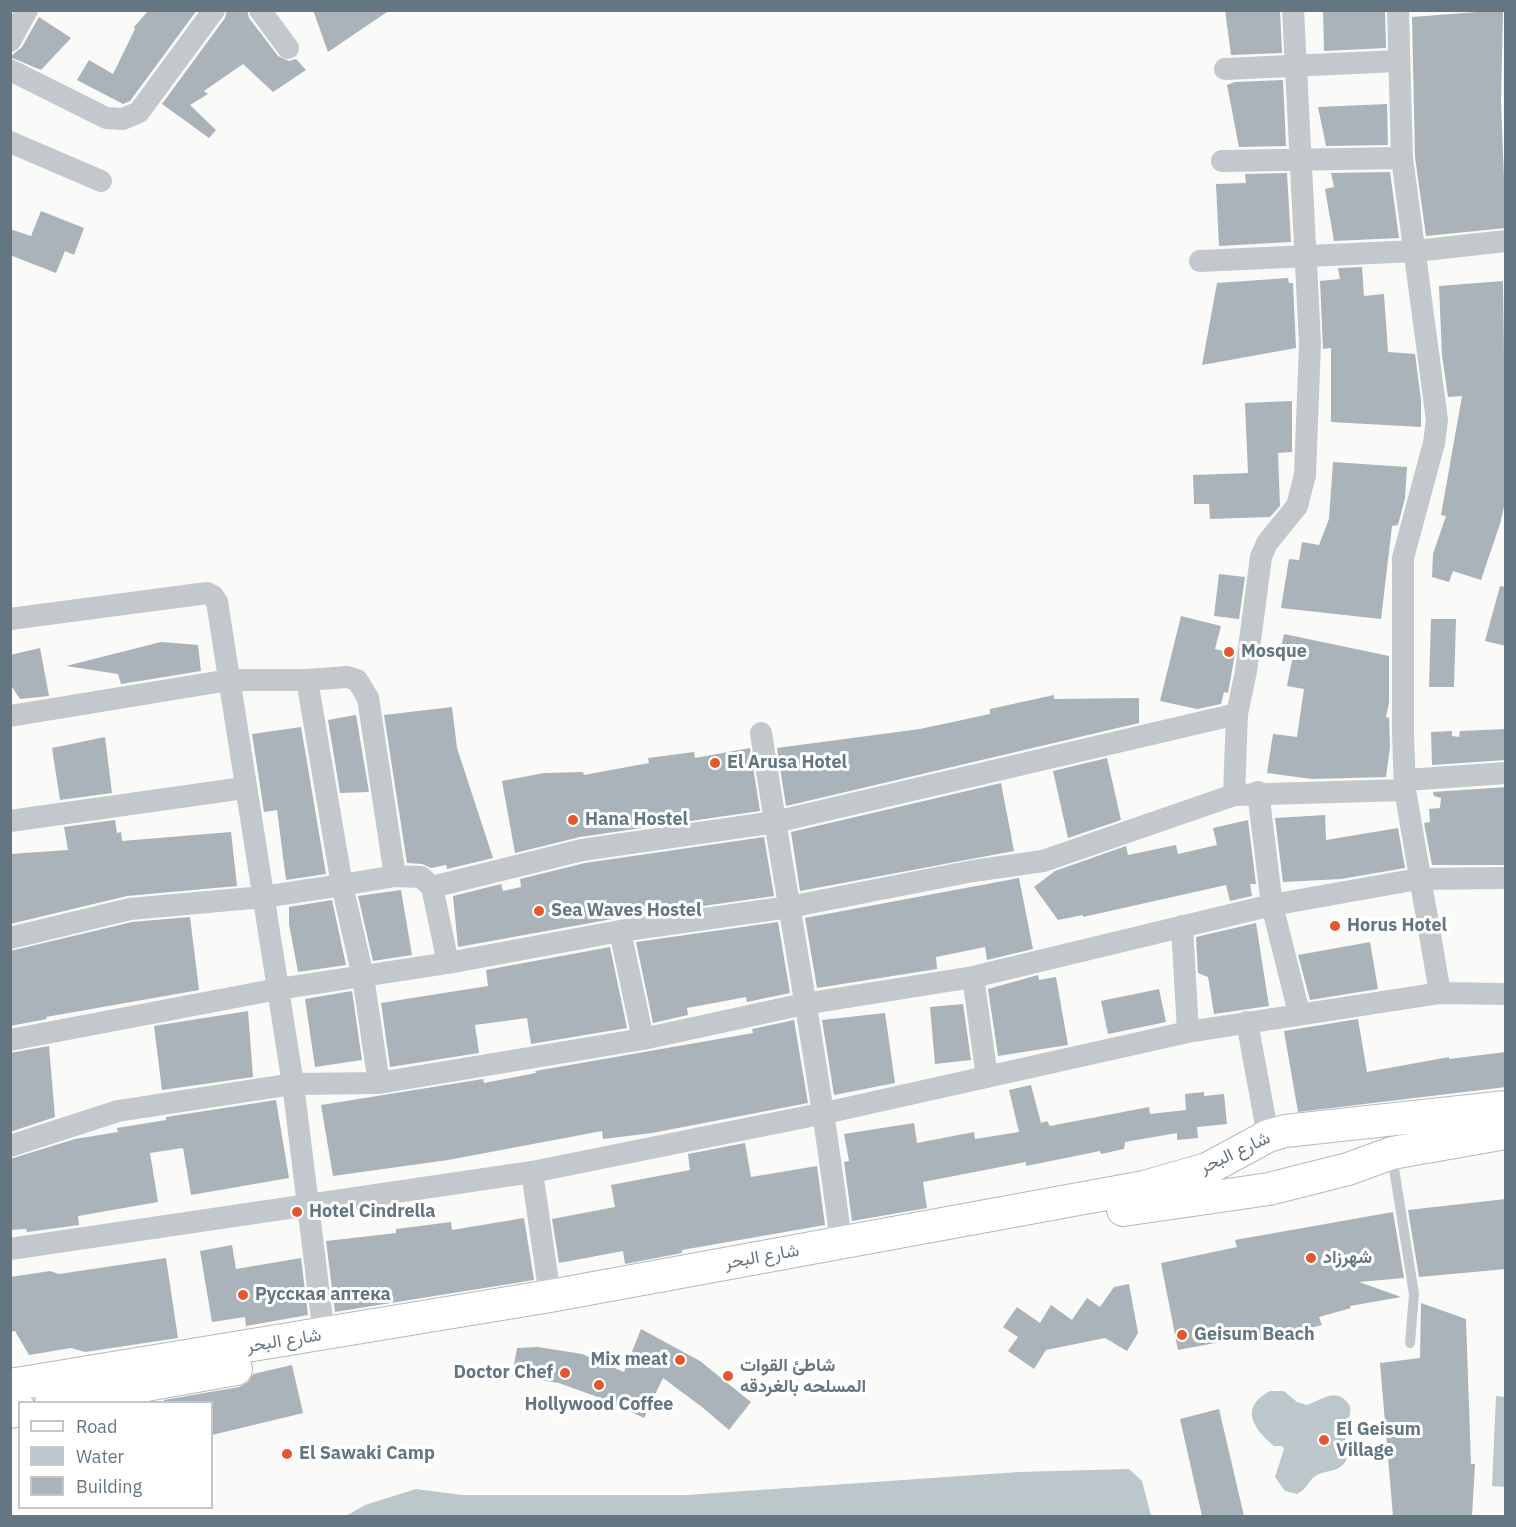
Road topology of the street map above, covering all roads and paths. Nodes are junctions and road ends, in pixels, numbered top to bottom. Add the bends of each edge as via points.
1 (27, 10) edge
2 (214, 10) edge
3 (260, 10) edge
4 (1293, 10) edge
5 (1398, 10) edge
6 (10, 41) edge
7 (288, 48) dead end
8 (1398, 62) junction
9 (1296, 67) junction
10 (1225, 69) dead end
11 (10, 70) edge
12 (10, 142) edge
13 (1402, 158) junction
14 (1301, 160) junction
15 (1222, 161) dead end
16 (101, 181) dead end
17 (1506, 241) edge
18 (1416, 252) junction
19 (1304, 255) junction
20 (1200, 261) dead end
21 (10, 619) edge
22 (229, 680) junction
23 (307, 680) junction
24 (1237, 714) junction
25 (10, 716) edge
26 (761, 733) dead end
27 (1506, 773) edge
28 (1405, 785) junction
29 (244, 788) junction
30 (1258, 792) junction
31 (1234, 795) junction
32 (10, 821) edge
33 (775, 822) junction
34 (395, 876) junction
35 (1506, 878) edge
36 (1418, 879) junction
37 (342, 885) junction
38 (432, 887) junction
39 (262, 897) junction
40 (1272, 905) junction
41 (789, 907) junction
42 (1182, 926) junction
43 (620, 931) junction
44 (10, 938) edge
45 (448, 963) junction
46 (363, 977) junction
47 (973, 977) junction
48 (278, 989) junction
49 (1440, 993) junction
50 (1506, 994) edge
51 (804, 1004) junction
52 (1299, 1014) junction
53 (1247, 1022) junction
54 (1188, 1032) junction
55 (643, 1039) junction
56 (10, 1040) edge
57 (987, 1077) junction
58 (379, 1083) junction
59 (293, 1084) junction
60 (1506, 1107) edge
61 (825, 1113) junction
62 (1336, 1125) junction
63 (1506, 1133) edge
64 (1268, 1136) junction
65 (10, 1146) edge
66 (1392, 1153) junction
67 (1348, 1169) junction
68 (532, 1173) junction
69 (1269, 1188) junction
70 (308, 1206) junction
71 (841, 1243) junction
72 (10, 1249) edge
73 (550, 1296) junction
74 (324, 1335) junction
75 (1410, 1343) dead end
76 (10, 1385) edge
77 (56, 1401) edge

1 - 6 street
2 - 11 street via 139,112 123,119 106,118
3 - 7 street
4 - 9 street
5 - 8 street
8 - 9 street
8 - 13 street
9 - 10 street
9 - 14 street
12 - 16 street
13 - 14 street
13 - 18 street
14 - 15 street
14 - 19 street
17 - 18 street
18 - 19 street
18 - 28 street via 1437,420 1403,558
19 - 20 street
19 - 24 street via 1310,343 1303,490 1297,506 1261,556
21 - 22 street via 207,593 217,602
22 - 23 street
22 - 25 street
22 - 29 street
23 - 34 street via 347,676 364,688
23 - 37 street
24 - 31 street
24 - 33 street
26 - 33 street
27 - 28 street
28 - 30 street
28 - 36 street
29 - 32 street
29 - 39 street
30 - 31 street
30 - 40 street
31 - 41 street via 1044,861
33 - 38 street via 582,850
33 - 41 street
34 - 37 street
34 - 38 street via 421,877
35 - 36 street
36 - 40 street
36 - 49 street
37 - 39 street
37 - 46 street
38 - 45 street
39 - 44 street via 130,909
39 - 48 street
40 - 42 street
40 - 52 street
41 - 43 street
41 - 51 street
42 - 47 street
42 - 54 street
43 - 45 street
43 - 55 street
45 - 46 street
46 - 48 street
46 - 58 street
47 - 51 street
47 - 57 street
48 - 56 street
48 - 59 street
49 - 50 street
49 - 52 street
51 - 55 street
51 - 61 street
52 - 53 street
53 - 54 street
53 - 64 street
54 - 57 street
55 - 58 street
57 - 61 street
58 - 59 street
59 - 65 street via 118,1111
59 - 70 street
60 - 62 main road, شارع البحر
61 - 68 street
61 - 71 street
62 - 64 main road, شارع البحر
62 - 67 main road via 1337,1149
63 - 66 main road, شارع البحر
64 - 69 main road via 1272,1162
64 - 71 main road, شارع البحر via 1207,1169 1144,1187
66 - 67 main road, شارع البحر
66 - 75 lane via 1414,1294
67 - 69 main road, شارع البحر
68 - 70 street
68 - 73 street
69 - 77 main road, شارع البحر via 854,1255 608,1304
70 - 72 street
70 - 74 street
71 - 73 main road, شارع البحر
73 - 74 main road, شارع البحر
74 - 76 main road, شارع البحر

